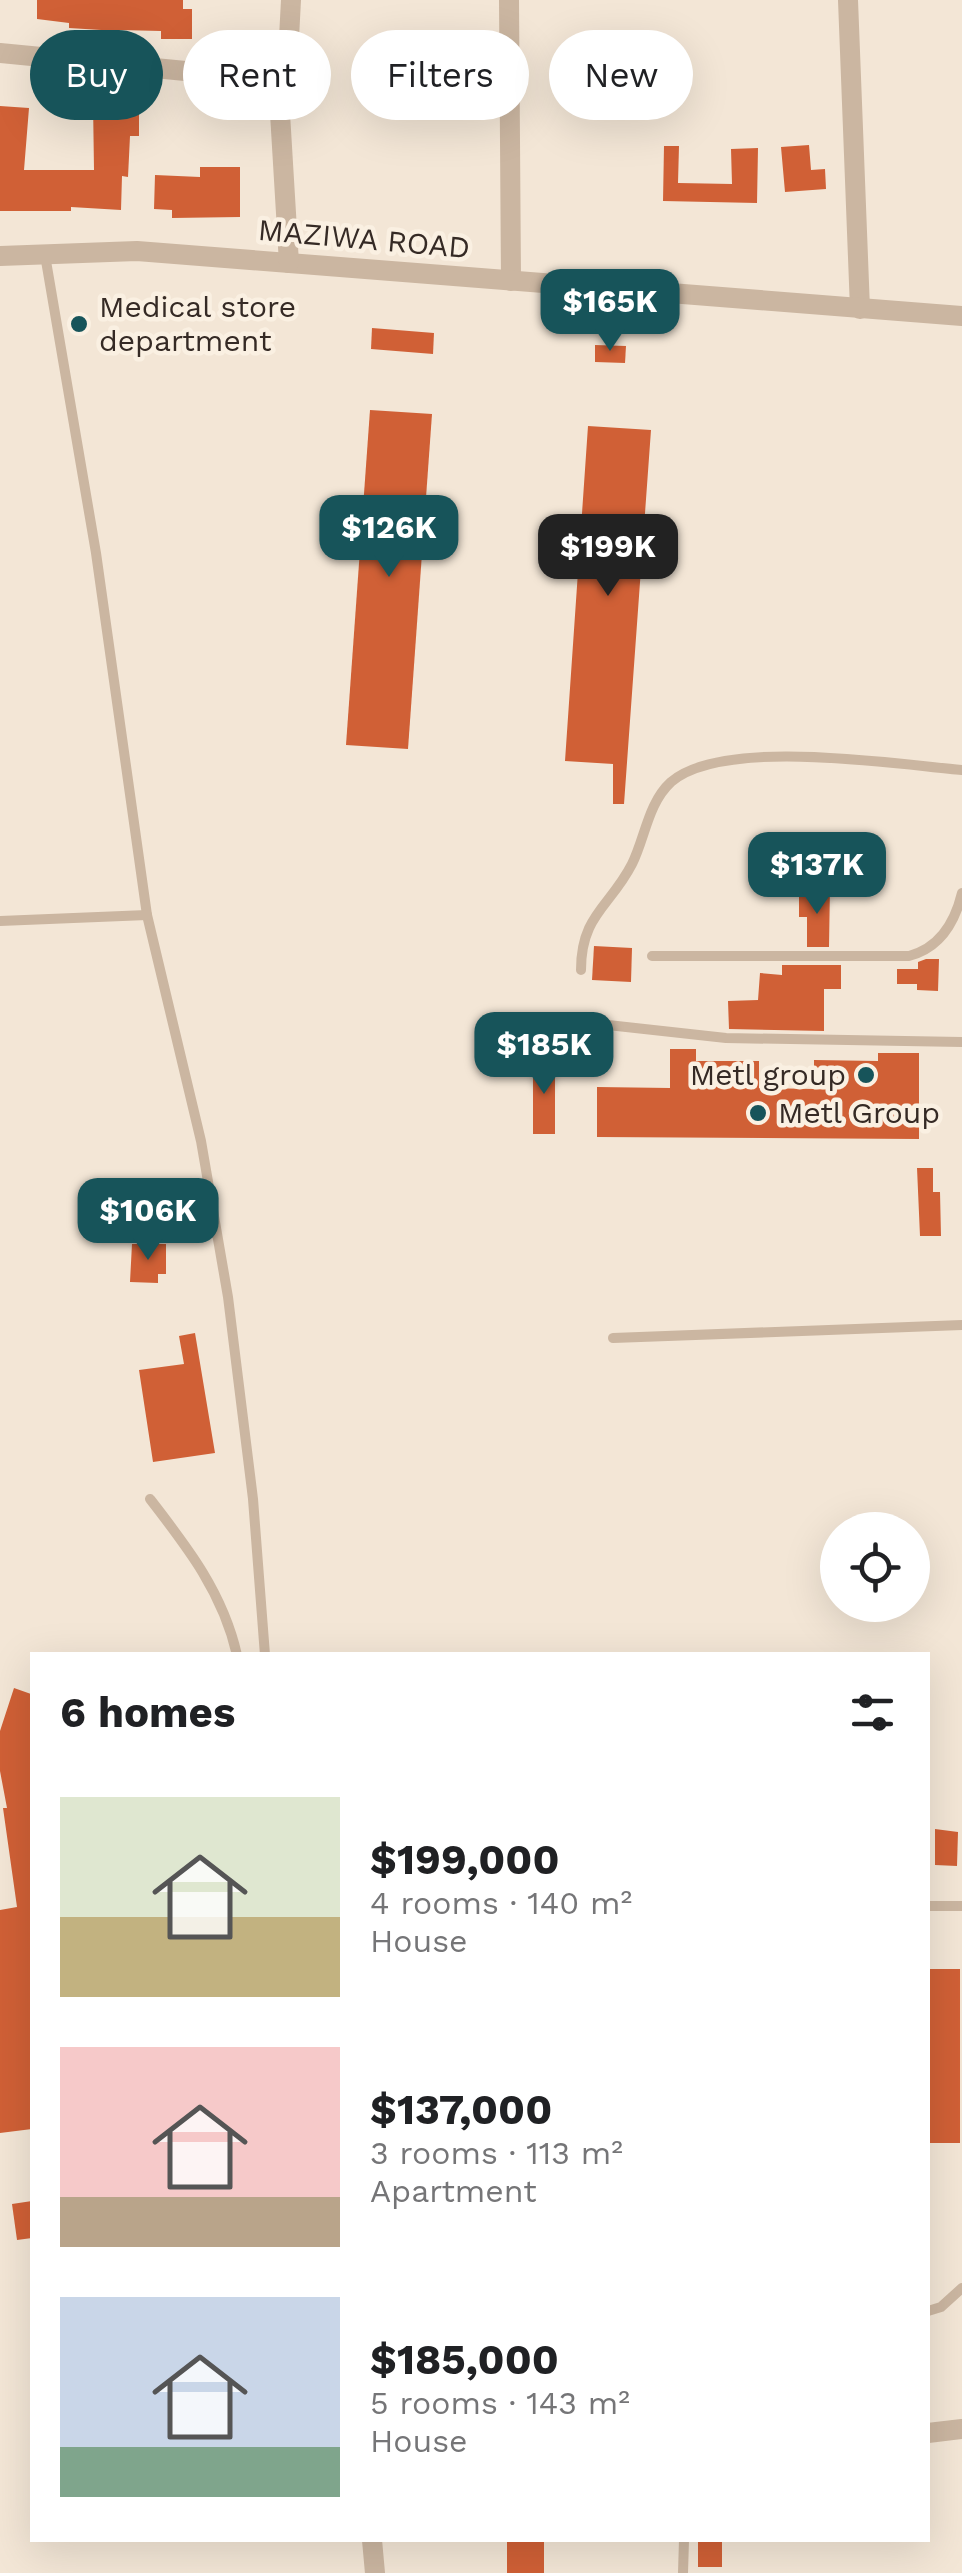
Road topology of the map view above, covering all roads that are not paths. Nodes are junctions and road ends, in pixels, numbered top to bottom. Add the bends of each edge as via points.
1 (291, 0) edge
2 (510, 0) edge
3 (848, 0) edge
4 (289, 30) edge
5 (0, 53) edge
6 (183, 71) edge
7 (280, 120) edge
8 (45, 252) junction
9 (0, 256) edge
10 (289, 263) junction
11 (511, 281) junction
12 (860, 309) junction
13 (962, 316) edge
14 (962, 770) edge
15 (962, 894) edge
16 (147, 915) junction
17 (0, 921) edge
18 (652, 956) dead end
19 (581, 970) dead end
20 (608, 1025) dead end
21 (962, 1042) edge
22 (962, 1325) edge
23 (613, 1338) dead end
24 (150, 1499) dead end
25 (236, 1652) edge
26 (264, 1652) edge
27 (930, 1906) edge
28 (962, 1906) edge
29 (962, 2288) edge
30 (930, 2310) edge
31 (962, 2430) edge
32 (930, 2432) edge
33 (372, 2542) edge
34 (684, 2542) edge
35 (375, 2573) edge
36 (683, 2573) edge

1 - 4 street
2 - 11 street
3 - 12 street
5 - 6 street
7 - 10 street
8 - 9 street, MAZIWA ROAD
8 - 10 street, MAZIWA ROAD via 137,251
8 - 16 lane
10 - 11 street, MAZIWA ROAD
11 - 12 street, MAZIWA ROAD
12 - 13 street, MAZIWA ROAD
14 - 19 lane via 819,758 702,764 657,799 630,868 592,918 581,944
15 - 18 lane via 941,938 909,956
16 - 17 lane
16 - 26 lane via 201,1141 228,1297
20 - 21 lane via 726,1038
22 - 23 lane
24 - 25 lane via 210,1581
27 - 28 lane
29 - 30 lane
31 - 32 street
33 - 35 street
34 - 36 lane

